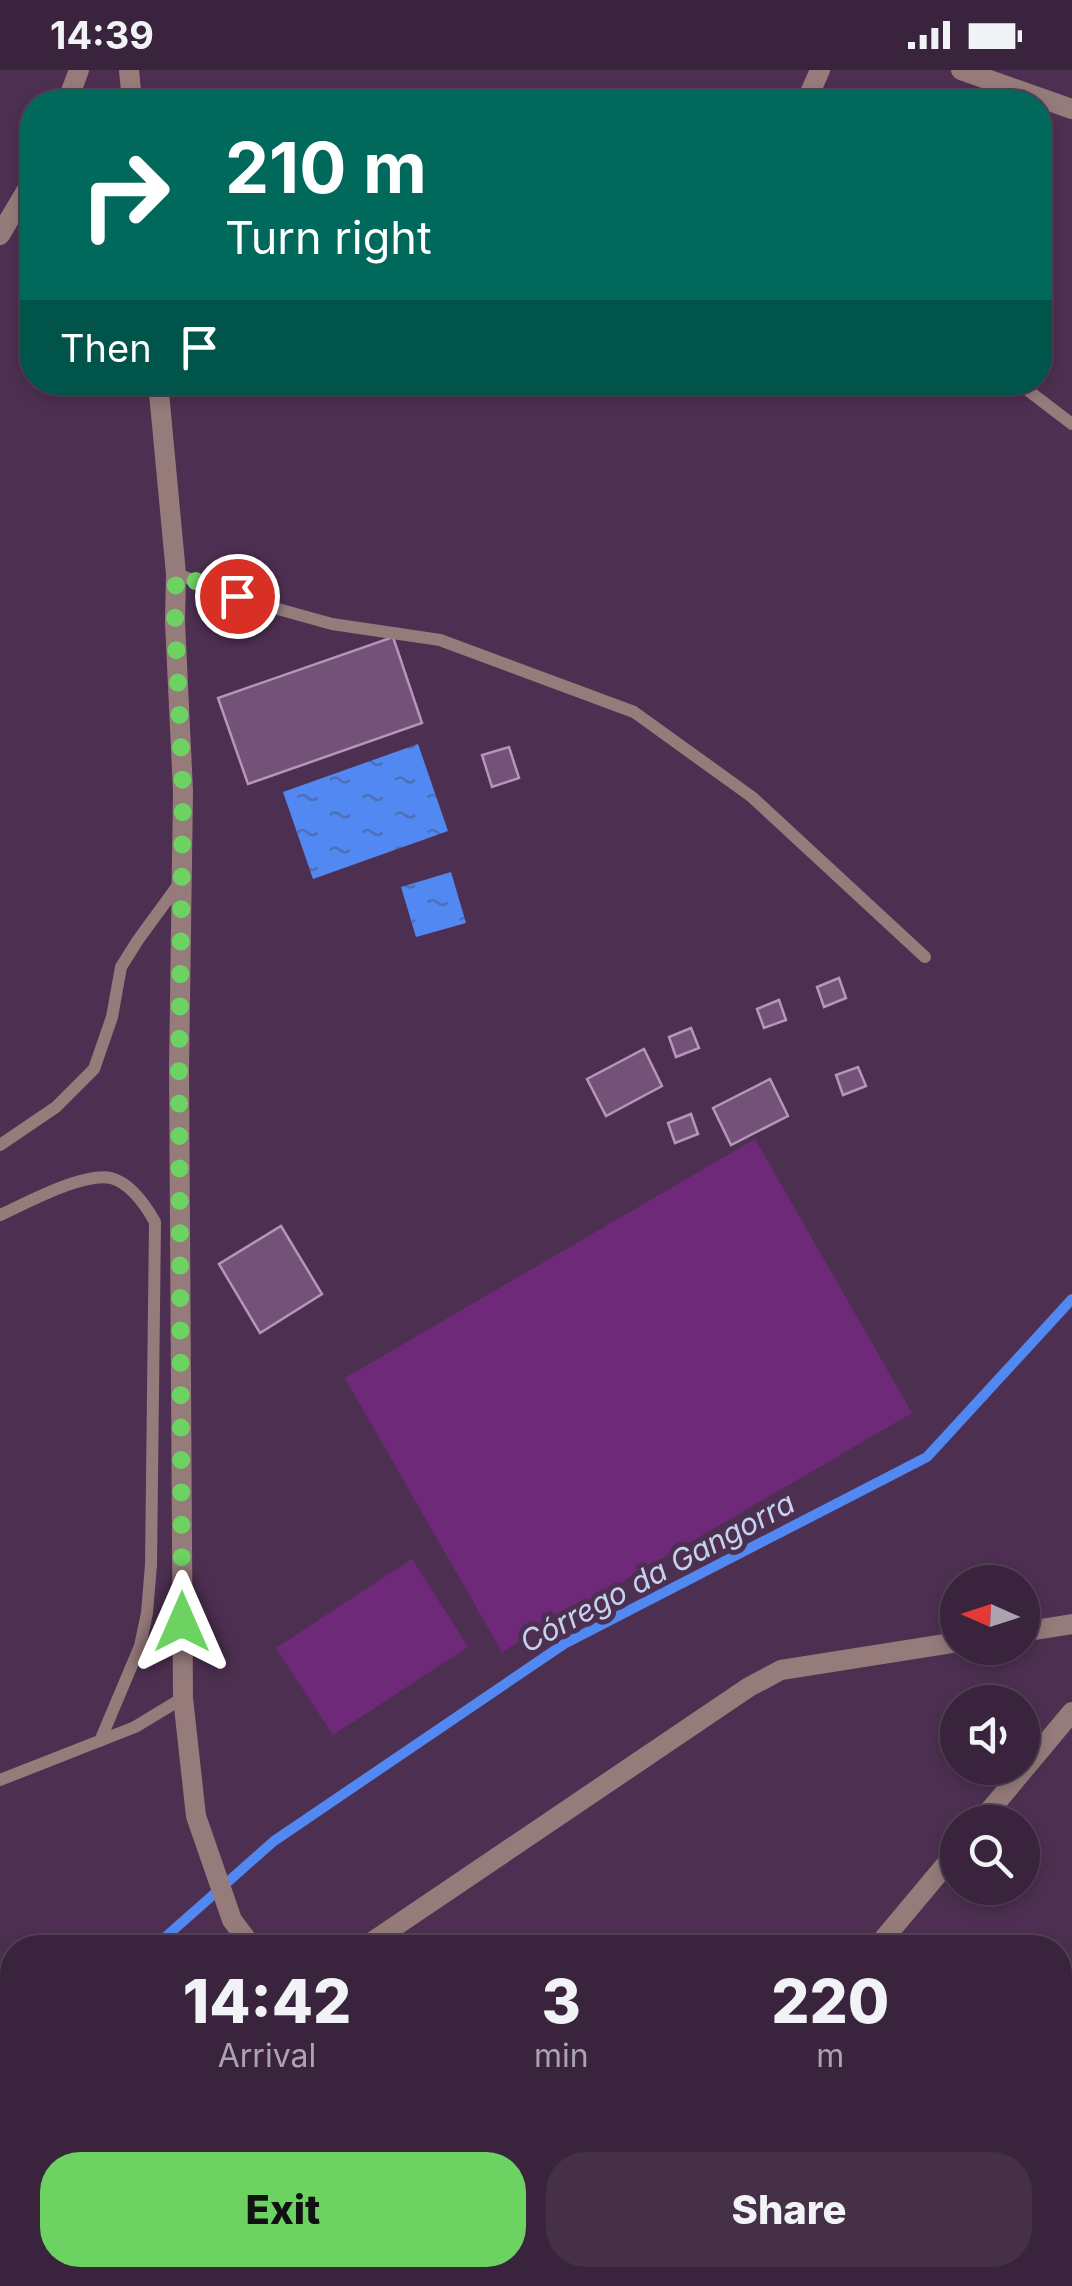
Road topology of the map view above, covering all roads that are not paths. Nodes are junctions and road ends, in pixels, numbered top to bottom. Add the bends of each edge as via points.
1 (960, 70) edge
2 (1017, 90) edge
3 (20, 201) edge
4 (0, 235) edge
5 (159, 395) edge
6 (1035, 395) edge
7 (1072, 424) edge
8 (176, 574) junction
9 (182, 880) junction
10 (924, 957) dead end
11 (0, 1144) edge
12 (0, 1214) edge
13 (1072, 1624) edge
14 (1040, 1629) edge
15 (940, 1645) edge
16 (183, 1698) junction
17 (1072, 1712) edge
18 (100, 1741) junction
19 (0, 1780) edge
20 (994, 1805) edge
21 (940, 1872) edge
22 (243, 1935) edge
23 (383, 1935) edge
24 (887, 1935) edge

1 - 2 street
3 - 4 street
5 - 8 street
6 - 7 lane
8 - 9 street
8 - 10 lane via 332,624 440,640 634,712 752,797
9 - 11 lane via 121,967 94,1069 56,1108
9 - 16 street
12 - 18 lane via 85,1178 114,1178 142,1199 155,1222 146,1613 140,1646
13 - 14 street
15 - 23 street via 781,1670 748,1687
16 - 18 lane
16 - 22 street via 196,1816
17 - 20 street
18 - 19 lane
21 - 24 street

